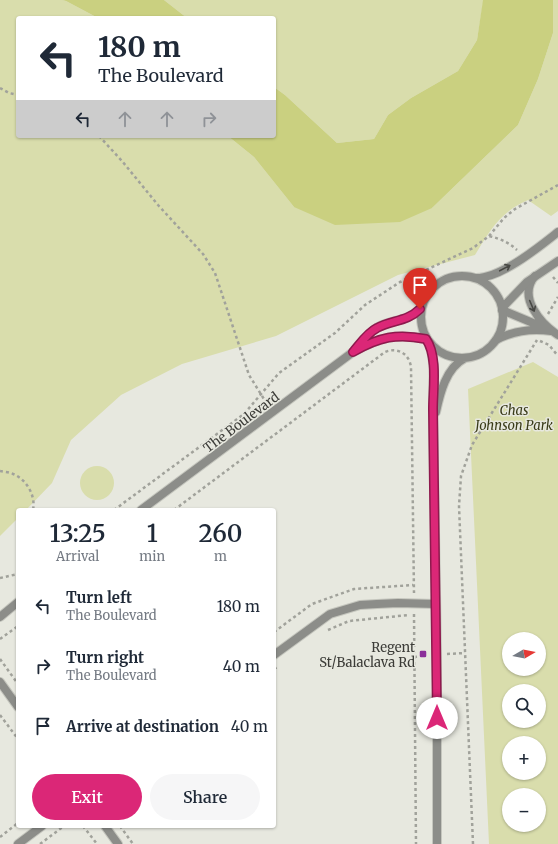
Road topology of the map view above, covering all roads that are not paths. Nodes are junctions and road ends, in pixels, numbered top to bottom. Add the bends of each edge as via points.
1 (558, 232) edge
2 (558, 262) edge
3 (535, 276) junction
4 (468, 277) junction
5 (422, 306) junction
6 (502, 310) junction
7 (543, 327) junction
8 (555, 333) edge
9 (496, 340) junction
10 (428, 341) junction
11 (353, 352) junction
12 (465, 358) junction
13 (434, 424) junction
14 (145, 508) edge
15 (16, 604) edge
16 (436, 604) junction
17 (0, 617) edge
18 (276, 653) edge
19 (0, 682) edge
20 (16, 704) edge
21 (39, 828) edge
22 (106, 828) edge
23 (18, 844) edge
24 (118, 844) edge
25 (437, 844) edge

4 -> 1 street via 488,276 526,256
2 - 3 street
3 - 6 street
3 -> 7 street via 529,286 529,296
4 - 5 street via 449,278 437,284
4 - 6 street via 480,281 491,289
5 - 10 street via 421,323
5 - 11 street, The Boulevard via 408,318 375,329
6 - 8 street
6 - 9 street via 501,327
7 - 8 street
7 - 9 street via 514,332
9 - 12 street via 477,356
10 - 11 street, The Boulevard via 406,336 390,337
10 - 12 street via 445,355
10 - 13 street via 434,368
11 - 14 street, The Boulevard
12 - 13 street via 448,376 440,395
13 - 16 street
15 - 17 street
16 - 18 street via 360,605 330,614
16 - 25 street
19 - 20 street
21 - 23 street
22 - 24 street

